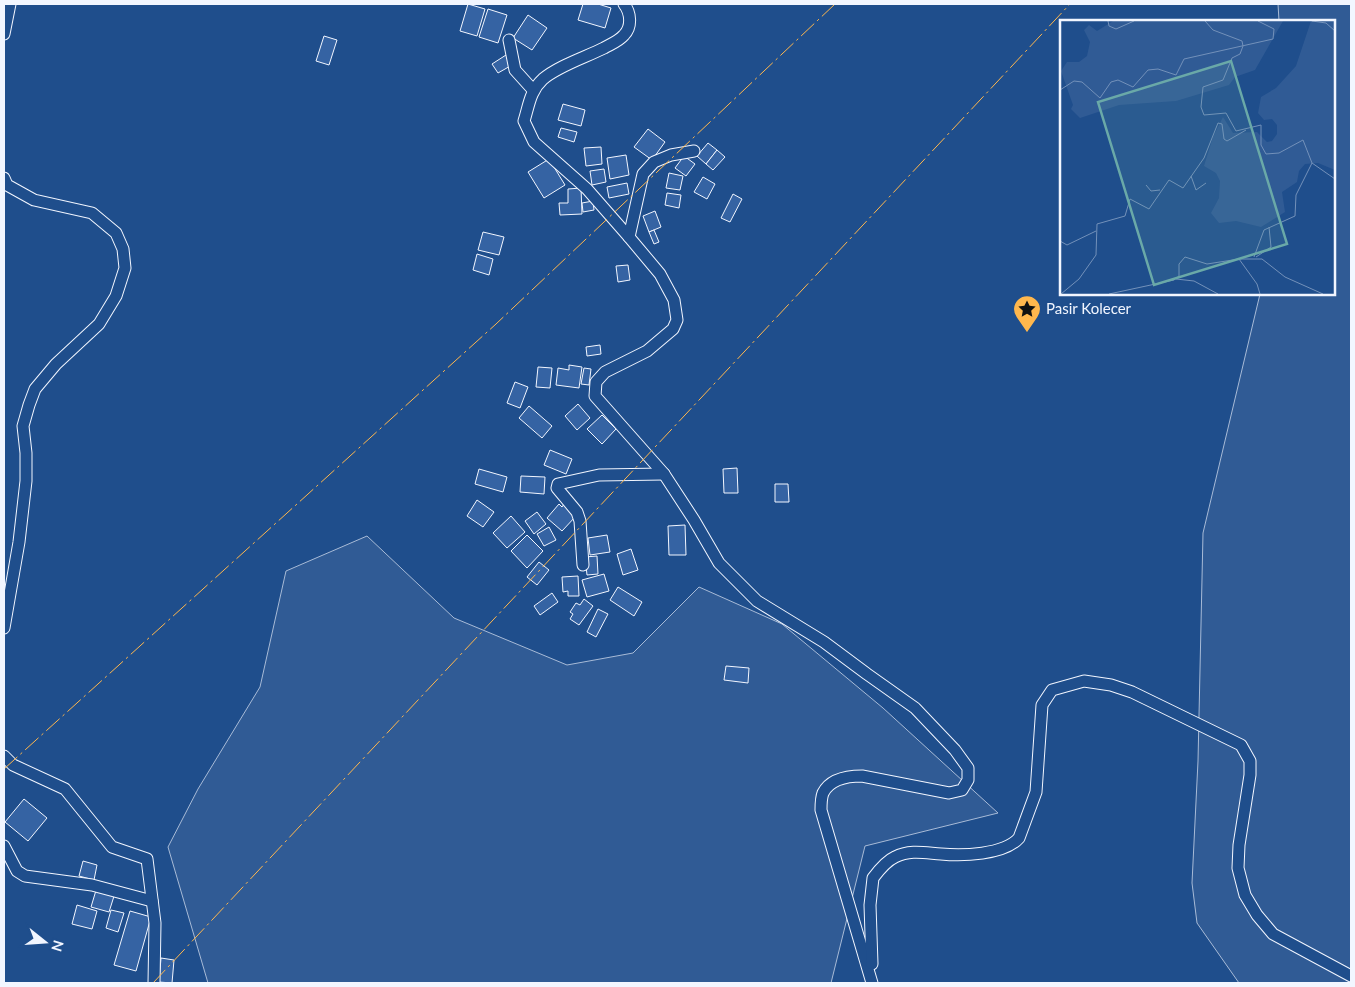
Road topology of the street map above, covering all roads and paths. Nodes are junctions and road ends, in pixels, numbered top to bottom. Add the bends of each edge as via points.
1 (10, 4) edge
2 (625, 4) edge
3 (4, 34) edge
4 (509, 40) dead end
5 (533, 90) junction
6 (694, 151) dead end
7 (4, 178) edge
8 (630, 236) junction
9 (664, 474) junction
10 (583, 565) dead end
11 (4, 628) edge
12 (4, 756) edge
13 (4, 846) edge
14 (152, 901) junction
15 (1351, 976) edge
16 (154, 983) edge
17 (873, 983) edge

1 - 3 street
2 - 5 street via 630,16 625,34 616,42 544,78
4 - 5 street via 515,70
5 - 8 street via 524,120 534,142 587,189
6 - 8 street via 654,162 643,174
7 - 11 street via 7,185 34,200 92,213 116,233 123,249 125,268 116,296 98,324 56,364 35,389 29,405 23,426 26,481
8 - 9 street via 660,274 674,300 676,320 673,329 647,351 605,372 596,382 595,396
9 - 10 street via 599,475 558,484 557,488 577,512 580,521
9 - 17 street via 719,563 757,601 824,642 915,708 968,768 968,780 962,790 949,793 848,776 831,783 822,795 821,810
12 - 14 street via 13,765 65,790 112,847 147,860
13 - 14 street via 17,872 25,876 92,884
14 - 16 street
15 - 17 street via 1273,934 1245,895 1238,868 1250,761 1241,746 1132,692 1084,681 1052,690 1042,705 1036,792 1014,844 1000,850 962,855 907,853 895,857 873,878 870,905

